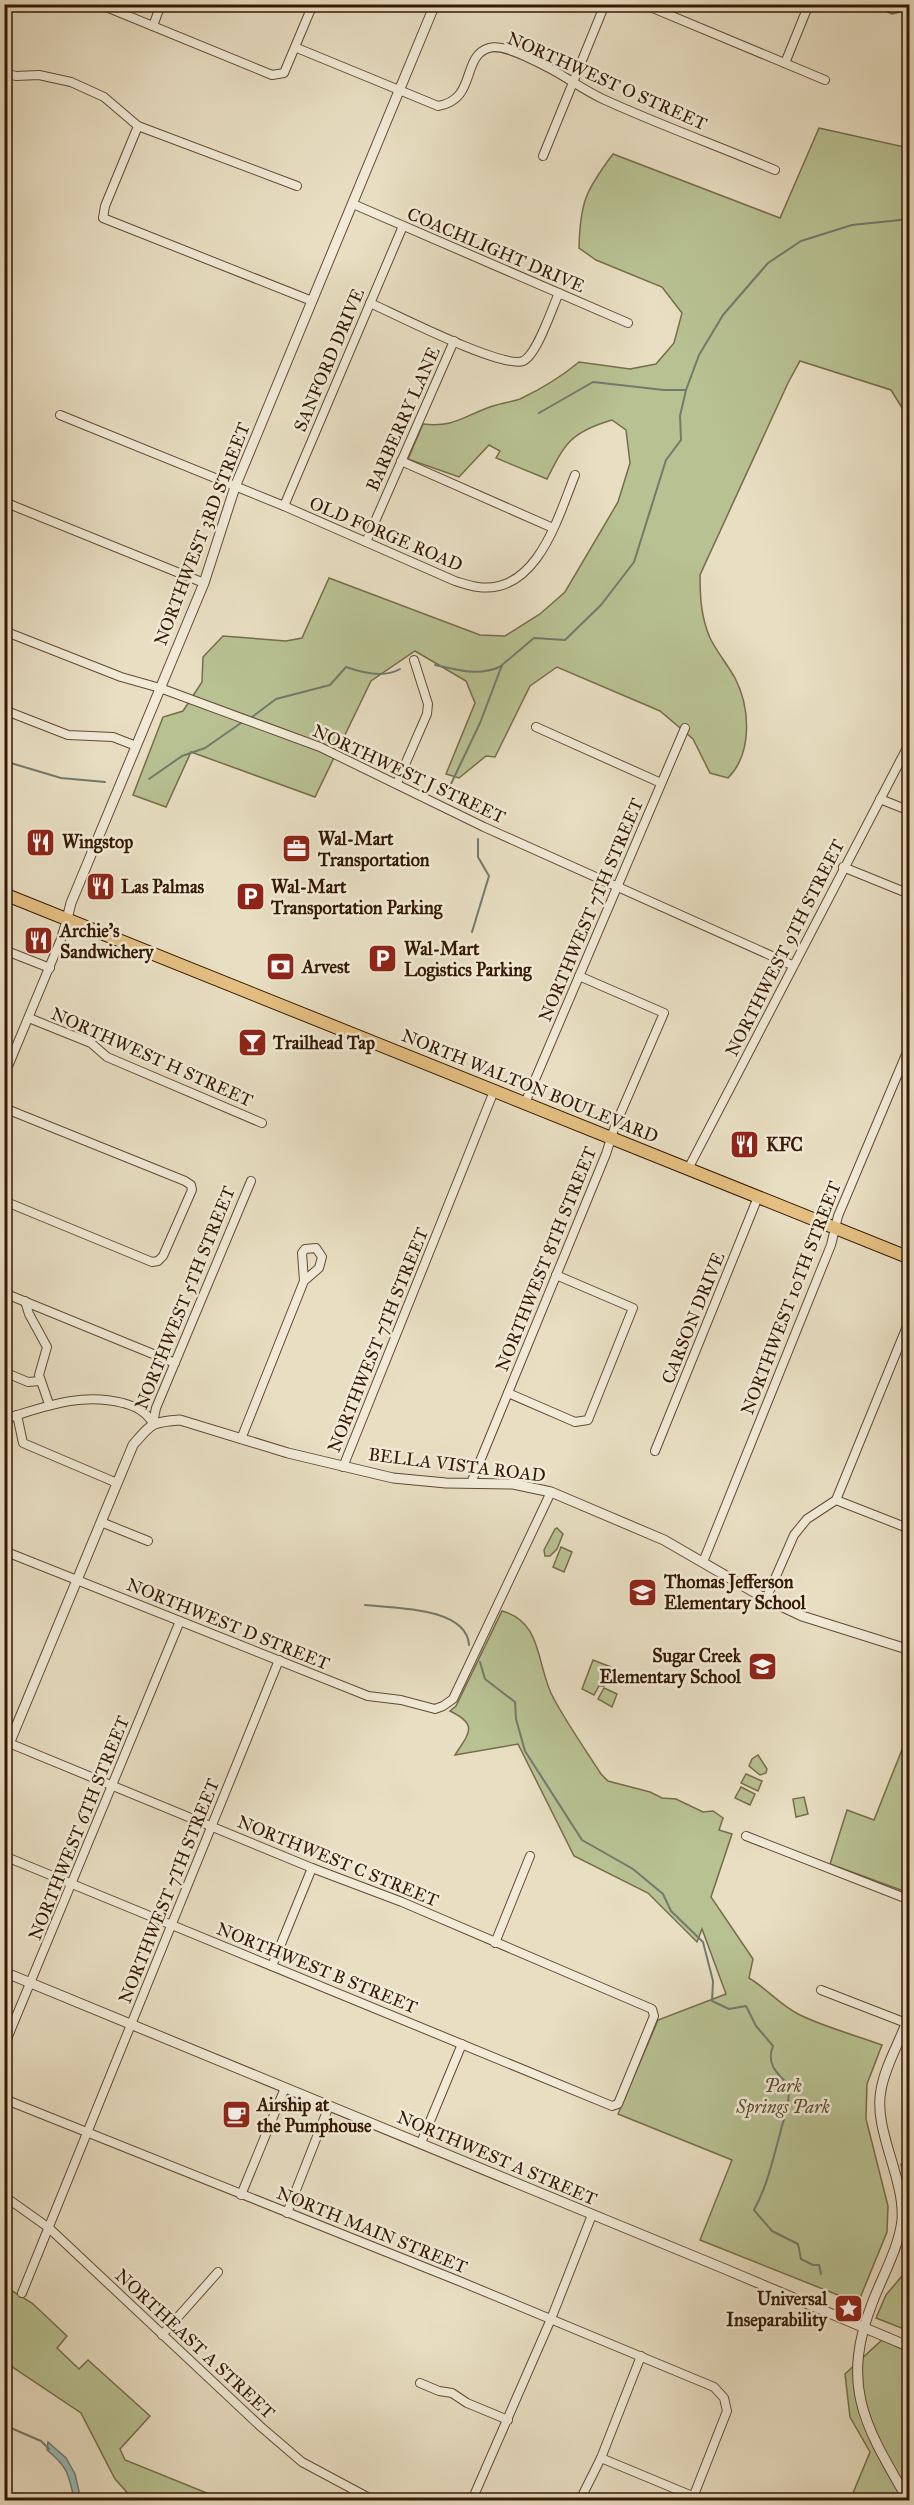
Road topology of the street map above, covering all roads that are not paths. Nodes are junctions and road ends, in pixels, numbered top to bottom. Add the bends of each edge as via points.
1 (99, 4) edge
2 (161, 4) edge
3 (313, 4) edge
4 (435, 4) edge
5 (605, 4) edge
6 (643, 4) edge
7 (809, 4) edge
8 (153, 26) junction
9 (297, 48) junction
10 (785, 63) junction
11 (4, 74) edge
12 (825, 80) dead end
13 (573, 82) junction
14 (400, 88) junction
15 (138, 126) junction
16 (543, 156) dead end
17 (775, 170) dead end
18 (297, 186) dead end
19 (353, 204) junction
20 (403, 226) junction
21 (559, 293) junction
22 (312, 302) junction
23 (370, 303) junction
24 (628, 323) dead end
25 (454, 341) junction
26 (60, 414) dead end
27 (401, 461) junction
28 (574, 475) dead end
29 (235, 487) junction
30 (4, 502) edge
31 (284, 506) junction
32 (553, 528) junction
33 (366, 542) junction
34 (204, 584) junction
35 (4, 631) edge
36 (414, 660) dead end
37 (160, 688) junction
38 (4, 710) edge
39 (536, 727) dead end
40 (685, 728) dead end
41 (909, 742) edge
42 (136, 746) junction
43 (397, 783) junction
44 (661, 783) junction
45 (880, 799) junction
46 (909, 811) edge
47 (843, 867) junction
48 (618, 886) junction
49 (907, 893) dead end
50 (4, 894) edge
51 (67, 919) junction
52 (4, 950) edge
53 (792, 965) junction
54 (50, 968) junction
55 (579, 976) junction
56 (29, 1018) junction
57 (909, 1045) edge
58 (4, 1076) edge
59 (494, 1091) junction
60 (525, 1103) junction
61 (4, 1108) edge
62 (262, 1123) dead end
63 (611, 1138) junction
64 (688, 1169) junction
65 (251, 1181) dead end
66 (758, 1197) junction
67 (4, 1201) edge
68 (836, 1228) junction
69 (909, 1258) edge
70 (556, 1275) junction
71 (304, 1281) dead end
72 (4, 1293) edge
73 (25, 1301) junction
74 (909, 1319) edge
75 (175, 1363) junction
76 (4, 1372) edge
77 (40, 1381) junction
78 (508, 1393) junction
79 (49, 1404) junction
80 (17, 1415) junction
81 (4, 1419) edge
82 (153, 1423) junction
83 (241, 1439) junction
84 (655, 1451) dead end
85 (343, 1467) junction
86 (117, 1483) junction
87 (471, 1483) junction
88 (551, 1492) junction
89 (836, 1500) junction
90 (101, 1522) junction
91 (909, 1529) edge
92 (148, 1541) dead end
93 (4, 1551) edge
94 (703, 1562) junction
95 (77, 1580) junction
96 (766, 1599) junction
97 (180, 1621) junction
98 (909, 1650) edge
99 (279, 1660) junction
100 (7, 1742) edge
101 (4, 1756) edge
102 (112, 1786) junction
103 (212, 1827) junction
104 (746, 1836) dead end
105 (4, 1856) edge
106 (530, 1856) dead end
107 (312, 1868) junction
108 (72, 1884) junction
109 (909, 1900) edge
110 (172, 1925) junction
111 (495, 1943) junction
112 (272, 1966) junction
113 (4, 1972) edge
114 (31, 1983) junction
115 (821, 1990) dead end
116 (908, 2018) edge
117 (132, 2025) junction
118 (462, 2044) junction
119 (4, 2046) edge
120 (285, 2088) junction
121 (4, 2099) edge
122 (618, 2104) joint
123 (329, 2106) junction
124 (87, 2134) junction
125 (421, 2143) junction
126 (241, 2195) junction
127 (4, 2196) edge
128 (287, 2213) junction
129 (592, 2215) junction
130 (49, 2228) junction
131 (218, 2272) dead end
132 (22, 2293) dead end
133 (551, 2319) junction
134 (863, 2327) junction
135 (162, 2335) junction
136 (909, 2348) edge
137 (641, 2356) junction
138 (420, 2383) dead end
139 (508, 2420) junction
140 (601, 2458) junction
141 (693, 2499) edge
142 (373, 2500) edge
143 (472, 2500) edge
144 (580, 2500) edge
145 (702, 2500) edge
146 (908, 2500) edge

1 - 8 street
2 - 8 street
3 - 9 street
4 - 14 street, NORTHWEST 3RD STREET
5 - 13 street
6 - 10 street
7 - 10 street
8 - 9 street via 272,75 284,73
9 - 14 street, NORTHWEST O STREET
10 - 12 street
11 - 15 street via 71,82 104,97
13 - 14 street, NORTHWEST O STREET via 501,47 477,55 459,98 448,104 438,106
13 - 16 street
13 - 17 street, NORTHWEST O STREET via 603,99
14 - 19 street, NORTHWEST 3RD STREET
15 - 18 street
15 - 22 street via 103,218
19 - 20 street, COACHLIGHT DRIVE
19 - 22 street, NORTHWEST 3RD STREET
20 - 21 street, COACHLIGHT DRIVE
20 - 23 street, SANFORD DRIVE
21 - 24 street, COACHLIGHT DRIVE
21 - 25 street via 535,349 524,361 511,363
22 - 29 street, NORTHWEST 3RD STREET
23 - 25 street
23 - 31 street, SANFORD DRIVE
25 - 27 street, BARBERRY LANE
26 - 29 street, OLD FORGE ROAD
27 - 32 street
27 - 33 street, BARBERRY LANE
28 - 32 street, OLD FORGE ROAD
29 - 31 street, OLD FORGE ROAD
29 - 34 street, NORTHWEST 3RD STREET
30 - 34 street
31 - 33 street, OLD FORGE ROAD
32 - 33 street, OLD FORGE ROAD via 537,559 519,577 500,585 479,587 455,581
34 - 37 street, NORTHWEST 3RD STREET
35 - 37 street, NORTHWEST J STREET via 121,677
36 - 43 street via 428,704 427,714
37 - 42 street, NORTHWEST 3RD STREET
37 - 43 street, NORTHWEST J STREET via 320,747
38 - 42 street via 68,735 113,737
39 - 44 street
40 - 44 street, NORTHWEST 7TH STREET
41 - 45 street, NORTHWEST 9TH STREET
42 - 51 street, NORTHWEST 3RD STREET
43 - 48 street, NORTHWEST J STREET via 484,827
44 - 48 street, NORTHWEST 7TH STREET
45 - 46 street
45 - 47 street, NORTHWEST 9TH STREET
47 - 49 street
47 - 53 street, NORTHWEST 9TH STREET
48 - 53 street, NORTHWEST J STREET
48 - 55 street, NORTHWEST 7TH STREET
50 - 51 main road, NORTH WALTON BOULEVARD
51 - 54 street, NORTHWEST 3RD STREET
51 - 59 main road, NORTH WALTON BOULEVARD
52 - 54 street
53 - 64 street, NORTHWEST 9TH STREET
54 - 56 street, NORTHWEST 3RD STREET
55 - 60 street, NORTHWEST 7TH STREET
55 - 63 street, NORTHWEST 8TH STREET via 664,1013
56 - 58 street, NORTHWEST 3RD STREET
56 - 62 street, NORTHWEST H STREET via 91,1043 107,1057
57 - 68 street, NORTHWEST 10TH STREET
59 - 60 main road, NORTH WALTON BOULEVARD
59 - 85 street, NORTHWEST 7TH STREET
60 - 63 main road, NORTH WALTON BOULEVARD
61 - 67 street via 186,1181 192,1190 163,1256 152,1262
63 - 64 main road, NORTH WALTON BOULEVARD
63 - 70 street, NORTHWEST 8TH STREET
64 - 66 main road, NORTH WALTON BOULEVARD
65 - 75 street, NORTHWEST 5TH STREET
66 - 68 main road, NORTH WALTON BOULEVARD
66 - 84 street, CARSON DRIVE
68 - 69 main road, NORTH WALTON BOULEVARD
68 - 94 street, NORTHWEST 10TH STREET
70 - 78 street, NORTHWEST 8TH STREET
70 - 78 street via 633,1308 588,1420 575,1422
71 - 83 street
72 - 73 street
73 - 75 street
73 - 77 street via 47,1347
74 - 89 street
75 - 82 street, NORTHWEST 5TH STREET
76 - 77 street via 28,1382
77 - 79 street
78 - 87 street, NORTHWEST 8TH STREET
79 - 80 street
79 - 82 street via 96,1398 112,1400 146,1412
80 - 81 street
80 - 86 street via 23,1443
82 - 83 street, BELLA VISTA ROAD via 180,1420
82 - 86 street, NORTHWEST 5TH STREET via 133,1445
83 - 85 street, BELLA VISTA ROAD
85 - 87 street, BELLA VISTA ROAD via 402,1479
86 - 90 street, NORTHWEST 5TH STREET
87 - 88 street, BELLA VISTA ROAD via 513,1484
88 - 94 street, BELLA VISTA ROAD via 658,1537
88 - 99 street, NORTHWEST D STREET via 453,1699 443,1706 435,1708 368,1696
89 - 91 street
89 - 96 street via 807,1519 794,1535
90 - 92 street
90 - 95 street, NORTHWEST 5TH STREET
93 - 95 street, NORTHWEST D STREET
94 - 96 street, BELLA VISTA ROAD
95 - 97 street, NORTHWEST D STREET
95 - 100 street, NORTHWEST 5TH STREET
96 - 98 street, BELLA VISTA ROAD via 828,1626
97 - 99 street, NORTHWEST D STREET
97 - 102 street, NORTHWEST 6TH STREET
99 - 103 street, NORTHWEST 7TH STREET
100 - 101 street, NORTHWEST 5TH STREET
100 - 102 street, NORTHWEST C STREET
102 - 103 street, NORTHWEST C STREET
102 - 108 street, NORTHWEST 6TH STREET
103 - 107 street, NORTHWEST C STREET
103 - 110 street, NORTHWEST 7TH STREET
104 - 109 street
105 - 108 street, NORTHWEST B STREET
106 - 111 street
107 - 111 street, NORTHWEST C STREET
107 - 112 street
108 - 110 street, NORTHWEST B STREET
108 - 114 street, NORTHWEST 6TH STREET
110 - 112 street, NORTHWEST B STREET
110 - 117 street, NORTHWEST 7TH STREET
111 - 122 street, NORTHWEST C STREET via 652,2009 654,2016
112 - 118 street, NORTHWEST B STREET
113 - 114 street, NORTHWEST A STREET
114 - 117 street, NORTHWEST A STREET
114 - 119 street, NORTHWEST 6TH STREET
115 - 116 street
116 - 134 street via 881,2090 902,2222
117 - 120 street, NORTHWEST A STREET
117 - 124 street, NORTHWEST 7TH STREET
118 - 122 street, NORTHWEST B STREET via 612,2106
118 - 125 street
120 - 123 street, NORTHWEST A STREET
120 - 126 street
121 - 124 street, NORTH MAIN STREET
123 - 125 street, NORTHWEST A STREET
123 - 128 street
124 - 126 street, NORTH MAIN STREET
124 - 130 street, NORTHWEST 7TH STREET
125 - 129 street, NORTHWEST A STREET
126 - 128 street, NORTH MAIN STREET
127 - 130 street, NORTHEAST A STREET
128 - 133 street, NORTH MAIN STREET
129 - 133 street
129 - 134 street, NORTHWEST A STREET
130 - 132 street, NORTHWEST 7TH STREET
130 - 135 street, NORTHEAST A STREET
131 - 135 street
133 - 137 street, NORTH MAIN STREET
133 - 139 street
134 - 136 street, NORTHWEST A STREET
134 - 146 street via 856,2371 861,2406 870,2432
135 - 142 street, NORTHEAST A STREET via 302,2462
137 - 140 street
137 - 141 street, NORTH MAIN STREET via 714,2387 724,2398 728,2411
138 - 139 street via 452,2393
139 - 143 street
140 - 141 street
140 - 144 street
141 - 145 street

